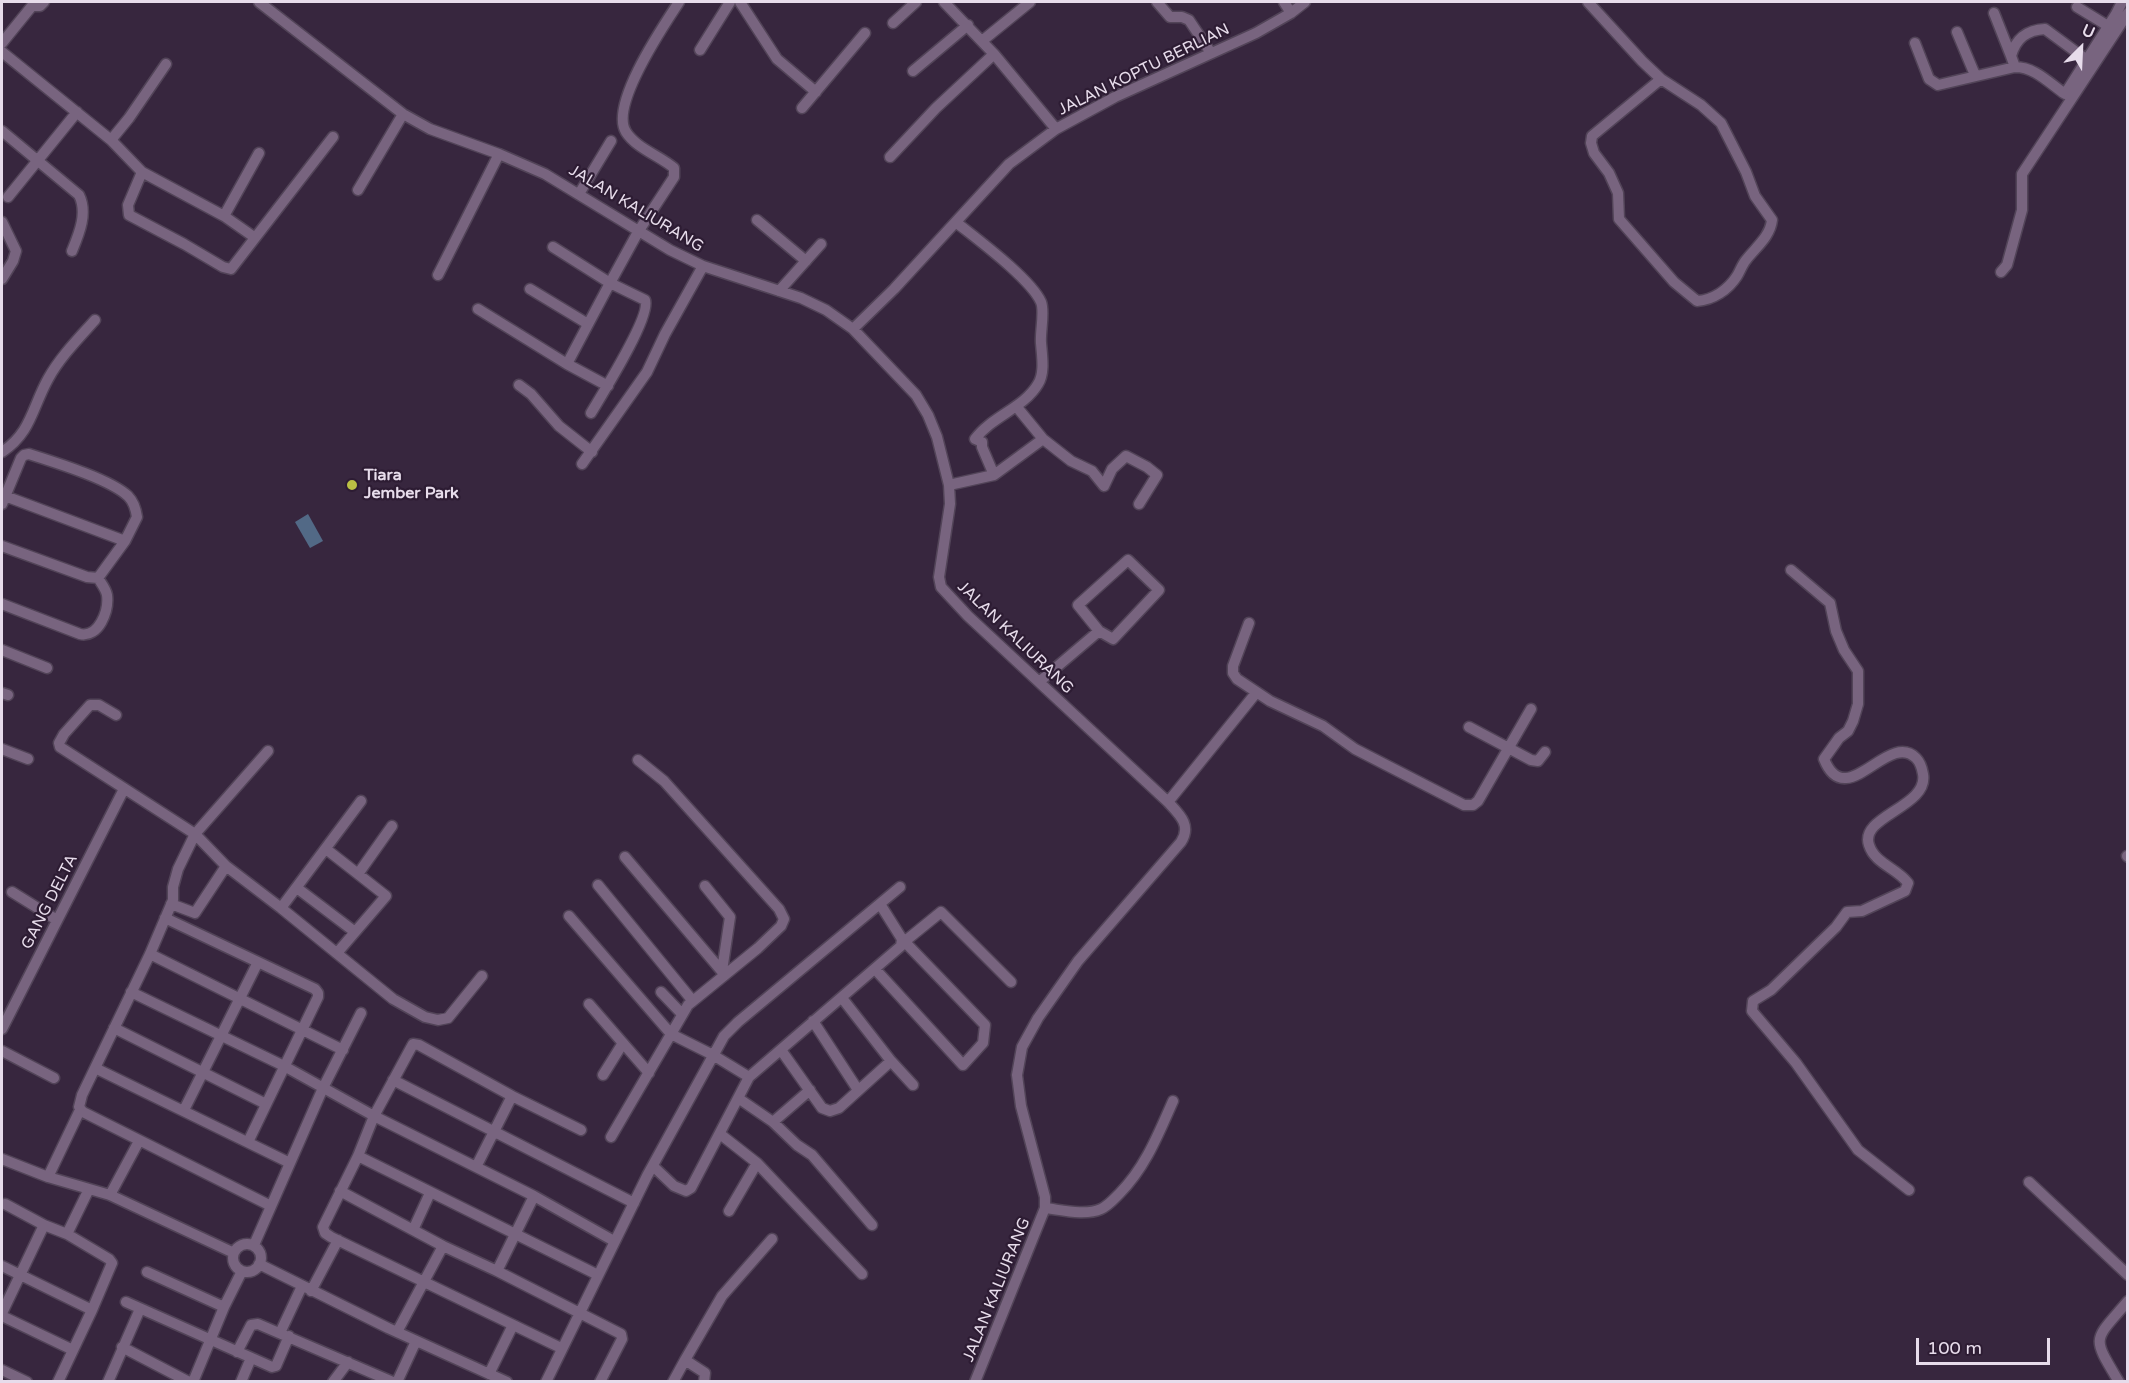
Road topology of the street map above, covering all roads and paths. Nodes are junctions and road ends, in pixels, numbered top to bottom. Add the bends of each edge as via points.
1 (44, 2) edge
2 (259, 2) edge
3 (679, 2) edge
4 (730, 2) edge
5 (740, 2) edge
6 (916, 2) edge
7 (944, 2) edge
8 (1030, 2) edge
9 (1157, 2) edge
10 (1284, 2) edge
11 (1305, 2) edge
12 (1588, 2) edge
13 (2122, 2) edge
14 (2077, 7) dead end
15 (2127, 12) edge
16 (1291, 13) junction
17 (1994, 14) dead end
18 (893, 23) dead end
19 (968, 25) junction
20 (2108, 26) junction
21 (1957, 32) dead end
22 (866, 33) dead end
23 (982, 41) junction
24 (2, 43) edge
25 (1915, 43) dead end
26 (700, 50) dead end
27 (2, 52) edge
28 (1211, 53) junction
29 (994, 54) junction
30 (2086, 60) junction
31 (2013, 62) junction
32 (166, 64) dead end
33 (913, 71) dead end
34 (1975, 75) junction
35 (1661, 79) junction
36 (816, 92) junction
37 (802, 108) dead end
38 (77, 112) junction
39 (402, 114) junction
40 (1056, 129) junction
41 (2, 131) edge
42 (333, 137) dead end
43 (111, 140) junction
44 (611, 141) dead end
45 (259, 153) dead end
46 (499, 154) junction
47 (890, 157) dead end
48 (37, 159) junction
49 (142, 172) junction
50 (358, 190) dead end
51 (579, 194) junction
52 (8, 197) dead end
53 (224, 216) junction
54 (757, 220) dead end
55 (2, 222) edge
56 (957, 222) junction
57 (638, 232) junction
58 (254, 237) junction
59 (820, 244) dead end
60 (552, 247) dead end
61 (72, 251) dead end
62 (806, 261) junction
63 (704, 266) junction
64 (2001, 272) dead end
65 (438, 275) dead end
66 (2, 279) edge
67 (610, 283) junction
68 (530, 289) dead end
69 (779, 291) junction
70 (478, 309) dead end
71 (95, 320) dead end
72 (588, 324) junction
73 (853, 329) junction
74 (567, 364) junction
75 (519, 385) dead end
76 (608, 386) junction
77 (1016, 406) junction
78 (591, 413) dead end
79 (1043, 439) junction
80 (2, 452) edge
81 (592, 452) junction
82 (582, 464) dead end
83 (994, 476) junction
84 (949, 484) junction
85 (3, 500) edge
86 (1139, 504) dead end
87 (125, 541) junction
88 (2, 546) edge
89 (1791, 570) dead end
90 (98, 578) junction
91 (2, 604) edge
92 (1250, 623) dead end
93 (1099, 631) junction
94 (2, 650) edge
95 (46, 668) dead end
96 (1039, 682) junction
97 (1256, 693) junction
98 (1531, 709) dead end
99 (116, 716) dead end
100 (1469, 727) dead end
101 (2, 749) edge
102 (1508, 749) junction
103 (268, 751) dead end
104 (1545, 752) dead end
105 (28, 759) dead end
106 (638, 760) dead end
107 (124, 789) junction
108 (361, 801) dead end
109 (1168, 802) junction
110 (392, 826) dead end
111 (195, 834) junction
112 (326, 849) junction
113 (625, 856) dead end
114 (226, 866) junction
115 (358, 874) junction
116 (598, 885) dead end
117 (705, 886) dead end
118 (900, 887) dead end
119 (297, 888) junction
120 (12, 892) dead end
121 (171, 904) junction
122 (880, 904) junction
123 (281, 908) junction
124 (569, 915) dead end
125 (165, 918) junction
126 (57, 920) junction
127 (355, 932) junction
128 (903, 941) junction
129 (337, 953) junction
130 (150, 954) junction
131 (258, 962) junction
132 (875, 969) junction
133 (724, 973) junction
134 (482, 976) dead end
135 (1011, 982) dead end
136 (131, 992) junction
137 (661, 992) dead end
138 (842, 998) junction
139 (239, 999) junction
140 (692, 1000) junction
141 (589, 1004) dead end
142 (361, 1013) dead end
143 (682, 1014) junction
144 (813, 1022) junction
145 (114, 1028) junction
146 (2, 1029) edge
147 (302, 1030) junction
148 (671, 1034) junction
149 (222, 1035) junction
150 (623, 1043) junction
151 (343, 1050) junction
152 (780, 1050) junction
153 (2, 1052) edge
154 (713, 1054) junction
155 (891, 1061) junction
156 (284, 1066) junction
157 (95, 1068) junction
158 (203, 1072) junction
159 (649, 1073) junction
160 (603, 1075) dead end
161 (748, 1077) junction
162 (54, 1078) dead end
163 (393, 1080) junction
164 (912, 1085) dead end
165 (323, 1088) junction
166 (810, 1090) junction
167 (858, 1090) junction
168 (512, 1096) junction
169 (738, 1098) junction
170 (1173, 1101) dead end
171 (266, 1104) junction
172 (80, 1110) junction
173 (184, 1110) junction
174 (374, 1116) junction
175 (773, 1122) junction
176 (581, 1130) dead end
177 (494, 1132) junction
178 (720, 1134) junction
179 (612, 1137) dead end
180 (140, 1141) junction
181 (248, 1142) junction
182 (358, 1156) junction
183 (2, 1159) edge
184 (290, 1163) junction
185 (757, 1163) junction
186 (653, 1166) junction
187 (476, 1167) junction
188 (48, 1177) junction
189 (2028, 1182) dead end
190 (89, 1189) junction
191 (1909, 1190) dead end
192 (340, 1191) junction
193 (430, 1193) junction
194 (110, 1195) junction
195 (534, 1196) junction
196 (634, 1203) junction
197 (5, 1204) dead end
198 (271, 1206) junction
199 (1045, 1208) junction
200 (729, 1211) dead end
201 (44, 1225) junction
202 (872, 1225) dead end
203 (413, 1230) junction
204 (67, 1234) junction
205 (514, 1235) junction
206 (772, 1239) dead end
207 (338, 1240) junction
208 (614, 1241) junction
209 (254, 1245) junction
210 (442, 1246) junction
211 (234, 1253) junction
212 (259, 1264) junction
213 (2, 1266) edge
214 (242, 1271) junction
215 (497, 1271) junction
216 (147, 1272) dead end
217 (862, 1274) dead end
218 (20, 1275) junction
219 (598, 1275) junction
220 (2127, 1275) edge
221 (424, 1282) junction
222 (307, 1288) junction
223 (2127, 1301) edge
224 (126, 1302) dead end
225 (224, 1307) junction
226 (140, 1309) junction
227 (92, 1310) junction
228 (579, 1312) junction
229 (2, 1314) edge
230 (513, 1325) junction
231 (397, 1332) junction
232 (285, 1334) junction
233 (211, 1340) junction
234 (416, 1341) junction
235 (122, 1347) junction
236 (561, 1348) junction
237 (73, 1350) junction
238 (237, 1352) junction
239 (251, 1358) junction
240 (685, 1360) junction
241 (348, 1362) junction
242 (2, 1370) edge
243 (489, 1374) junction
244 (27, 1382) edge
245 (58, 1382) edge
246 (108, 1382) edge
247 (189, 1382) edge
248 (193, 1382) edge
249 (241, 1382) edge
250 (333, 1382) edge
251 (395, 1382) edge
252 (507, 1382) edge
253 (546, 1382) edge
254 (600, 1382) edge
255 (673, 1382) edge
256 (704, 1382) edge
257 (975, 1382) edge
258 (2119, 1382) edge

1 - 24 street via 32,6
2 - 39 street, JALAN KALIURANG
3 - 57 street via 643,58 625,111 624,128 629,136 675,171
4 - 26 street
5 - 36 street via 777,58
6 - 18 street
7 - 19 street
8 - 23 street
9 - 28 street via 1170,17 1189,20
10 - 16 street
11 - 16 street, JALAN KOPTU BERLIAN
12 - 35 street
13 - 20 street
14 - 20 street
15 - 64 street via 2022,174 2022,210 2007,265
16 - 28 street, JALAN KOPTU BERLIAN
17 - 31 street
19 - 23 street
19 - 33 street
20 - 30 street
21 - 34 street
22 - 36 street
23 - 29 street
25 - 34 street via 1934,83
27 - 38 street
28 - 40 street, JALAN KOPTU BERLIAN
29 - 40 street
29 - 47 street
30 - 31 street via 2065,94 2032,70
30 - 31 street via 2045,29 2028,32 2017,42
31 - 34 street
32 - 43 street
35 - 35 street via 1721,123 1755,196 1772,220 1762,242 1732,282 1709,300 1697,301 1674,282 1619,219 1618,193 1591,143 1599,129
36 - 37 street
38 - 43 street
38 - 48 street
39 - 46 street, JALAN KALIURANG via 430,129
39 - 50 street
40 - 56 street, JALAN KOPTU BERLIAN via 1009,164
41 - 48 street
42 - 58 street
43 - 49 street
44 - 51 street
45 - 53 street
46 - 51 street, JALAN KALIURANG via 546,174
46 - 65 street
48 - 52 street
48 - 61 street via 75,190 82,201 81,224
49 - 53 street
49 - 58 street via 127,209 131,217 227,269 233,267
51 - 57 street, JALAN KALIURANG
53 - 58 street
54 - 62 street
55 - 66 street via 16,251
56 - 73 street, JALAN KOPTU BERLIAN
56 - 77 street via 1014,271 1042,304 1041,378
57 - 63 street, JALAN KALIURANG
57 - 67 street
59 - 62 street
60 - 67 street
62 - 69 street
63 - 69 street, JALAN KALIURANG
63 - 81 street via 647,372
67 - 72 street
67 - 76 street via 647,304
68 - 72 street
69 - 73 street, JALAN KALIURANG via 826,310
70 - 74 street
71 - 80 street via 48,378 27,428
72 - 74 street
73 - 84 street, JALAN KALIURANG via 916,396 928,415
74 - 76 street
75 - 81 street via 559,426
76 - 78 street
77 - 79 street
77 - 83 street via 975,439 982,442
79 - 83 street
79 - 86 street via 1071,461 1092,471 1104,486 1112,469 1126,456 1147,466 1157,475
81 - 82 street
83 - 84 street
84 - 96 street, JALAN KALIURANG via 940,584 968,616
85 - 87 street
85 - 87 street via 21,458 31,455 84,474 132,500 137,517
87 - 90 street
88 - 90 street
89 - 191 street via 1830,603 1836,631 1858,671 1858,705 1853,721 1824,759 1841,778 1855,776 1898,752 1908,752 1918,759 1924,779 1904,806 1869,832 1868,843 1873,853 1904,878 1908,887 1862,911 1847,912 1771,990 1753,1001 1752,1011 1796,1063 1858,1150
90 - 91 street via 105,591 106,605 102,621 90,634 80,634
92 - 97 street via 1233,671
93 - 93 street via 1113,639 1159,590 1128,560 1078,605
93 - 96 street
94 - 95 street
96 - 109 street, JALAN KALIURANG
97 - 102 street via 1467,806 1478,801
97 - 109 street
98 - 102 street
99 - 107 street via 99,705 90,705 59,745
100 - 102 street
101 - 105 street
102 - 104 street via 1535,762
103 - 111 street
106 - 133 street via 664,781 783,914 784,921 772,935
107 - 111 street
107 - 126 street, GANG DELTA
108 - 112 street
109 - 199 street, JALAN KALIURANG via 1185,822 1184,838 1078,961 1022,1047 1017,1075 1021,1106
110 - 115 street
111 - 114 street
111 - 121 street via 174,882
112 - 115 street
112 - 119 street
113 - 133 street
114 - 121 street via 195,914
114 - 123 street
115 - 127 street via 386,896
116 - 140 street
117 - 133 street via 730,917
118 - 122 street
119 - 123 street
119 - 127 street
120 - 126 street
121 - 125 street
122 - 128 street
122 - 154 street via 738,1022
123 - 129 street
124 - 148 street
125 - 130 street
125 - 131 street
126 - 146 street, GANG DELTA
127 - 129 street
128 - 132 street
128 - 132 street via 985,1025 983,1043 963,1065
128 - 135 street via 941,912
129 - 134 street via 400,1003 438,1020 448,1018
130 - 136 street
130 - 139 street
131 - 139 street
131 - 147 street via 317,992
132 - 138 street
133 - 140 street
136 - 145 street
136 - 149 street
137 - 143 street
138 - 144 street
138 - 155 street
139 - 147 street
139 - 149 street
140 - 143 street
141 - 150 street
142 - 151 street
143 - 148 street
144 - 152 street
144 - 167 street
145 - 157 street
145 - 158 street
147 - 151 street
147 - 156 street
148 - 154 street
148 - 159 street
149 - 156 street
149 - 158 street
150 - 159 street
150 - 160 street
151 - 165 street
152 - 161 street
152 - 166 street
153 - 162 street
154 - 161 street
154 - 186 street
155 - 164 street
155 - 167 street
156 - 165 street
156 - 171 street
157 - 172 street via 80,1101
157 - 173 street
158 - 171 street
158 - 173 street
159 - 179 street
161 - 169 street
163 - 168 street via 410,1046 416,1044
163 - 174 street
163 - 177 street
165 - 174 street
165 - 184 street
166 - 167 street via 822,1108 830,1111
166 - 175 street
168 - 176 street
168 - 177 street
169 - 175 street
169 - 178 street
170 - 199 street via 1142,1166 1109,1204 1091,1212
171 - 181 street
172 - 180 street
172 - 188 street
173 - 181 street
174 - 182 street
174 - 187 street
175 - 202 street via 812,1155
177 - 187 street
177 - 196 street
178 - 185 street
178 - 186 street via 688,1191 674,1186
180 - 194 street
180 - 198 street
181 - 184 street
182 - 192 street
182 - 193 street
183 - 188 street
184 - 198 street
185 - 200 street
185 - 217 street
186 - 196 street
187 - 195 street
188 - 190 street
189 - 220 street
190 - 194 street
190 - 204 street
192 - 203 street
192 - 207 street via 323,1227 325,1233
193 - 203 street
193 - 205 street
194 - 211 street
195 - 205 street
195 - 208 street
196 - 208 street
197 - 201 street
198 - 209 street
199 - 257 street, JALAN KALIURANG
201 - 204 street
201 - 218 street
203 - 210 street
204 - 227 street via 112,1263
205 - 215 street
205 - 219 street
206 - 240 street via 722,1296
207 - 221 street
207 - 222 street
208 - 219 street
209 - 211 street via 240,1246
209 - 212 street via 261,1254
210 - 215 street
210 - 221 street
211 - 214 street via 234,1264
212 - 214 street via 254,1270
212 - 222 street
213 - 218 street
214 - 225 street
215 - 228 street
216 - 225 street
218 - 227 street
218 - 229 street
219 - 228 street
221 - 230 street
221 - 231 street
222 - 231 street
222 - 232 street
223 - 258 street via 2099,1339
224 - 226 street
225 - 233 street
226 - 233 street
226 - 235 street
227 - 237 street
228 - 236 street
228 - 254 street via 622,1335
229 - 237 street
230 - 236 street
230 - 243 street
231 - 234 street
232 - 238 street via 253,1323
232 - 239 street via 275,1367
232 - 241 street
233 - 238 street
233 - 248 street
234 - 243 street
234 - 251 street
235 - 246 street
235 - 247 street
236 - 253 street
237 - 245 street
238 - 239 street
239 - 249 street
240 - 255 street
240 - 256 street via 705,1373
241 - 250 street
241 - 251 street
242 - 244 street
243 - 252 street

